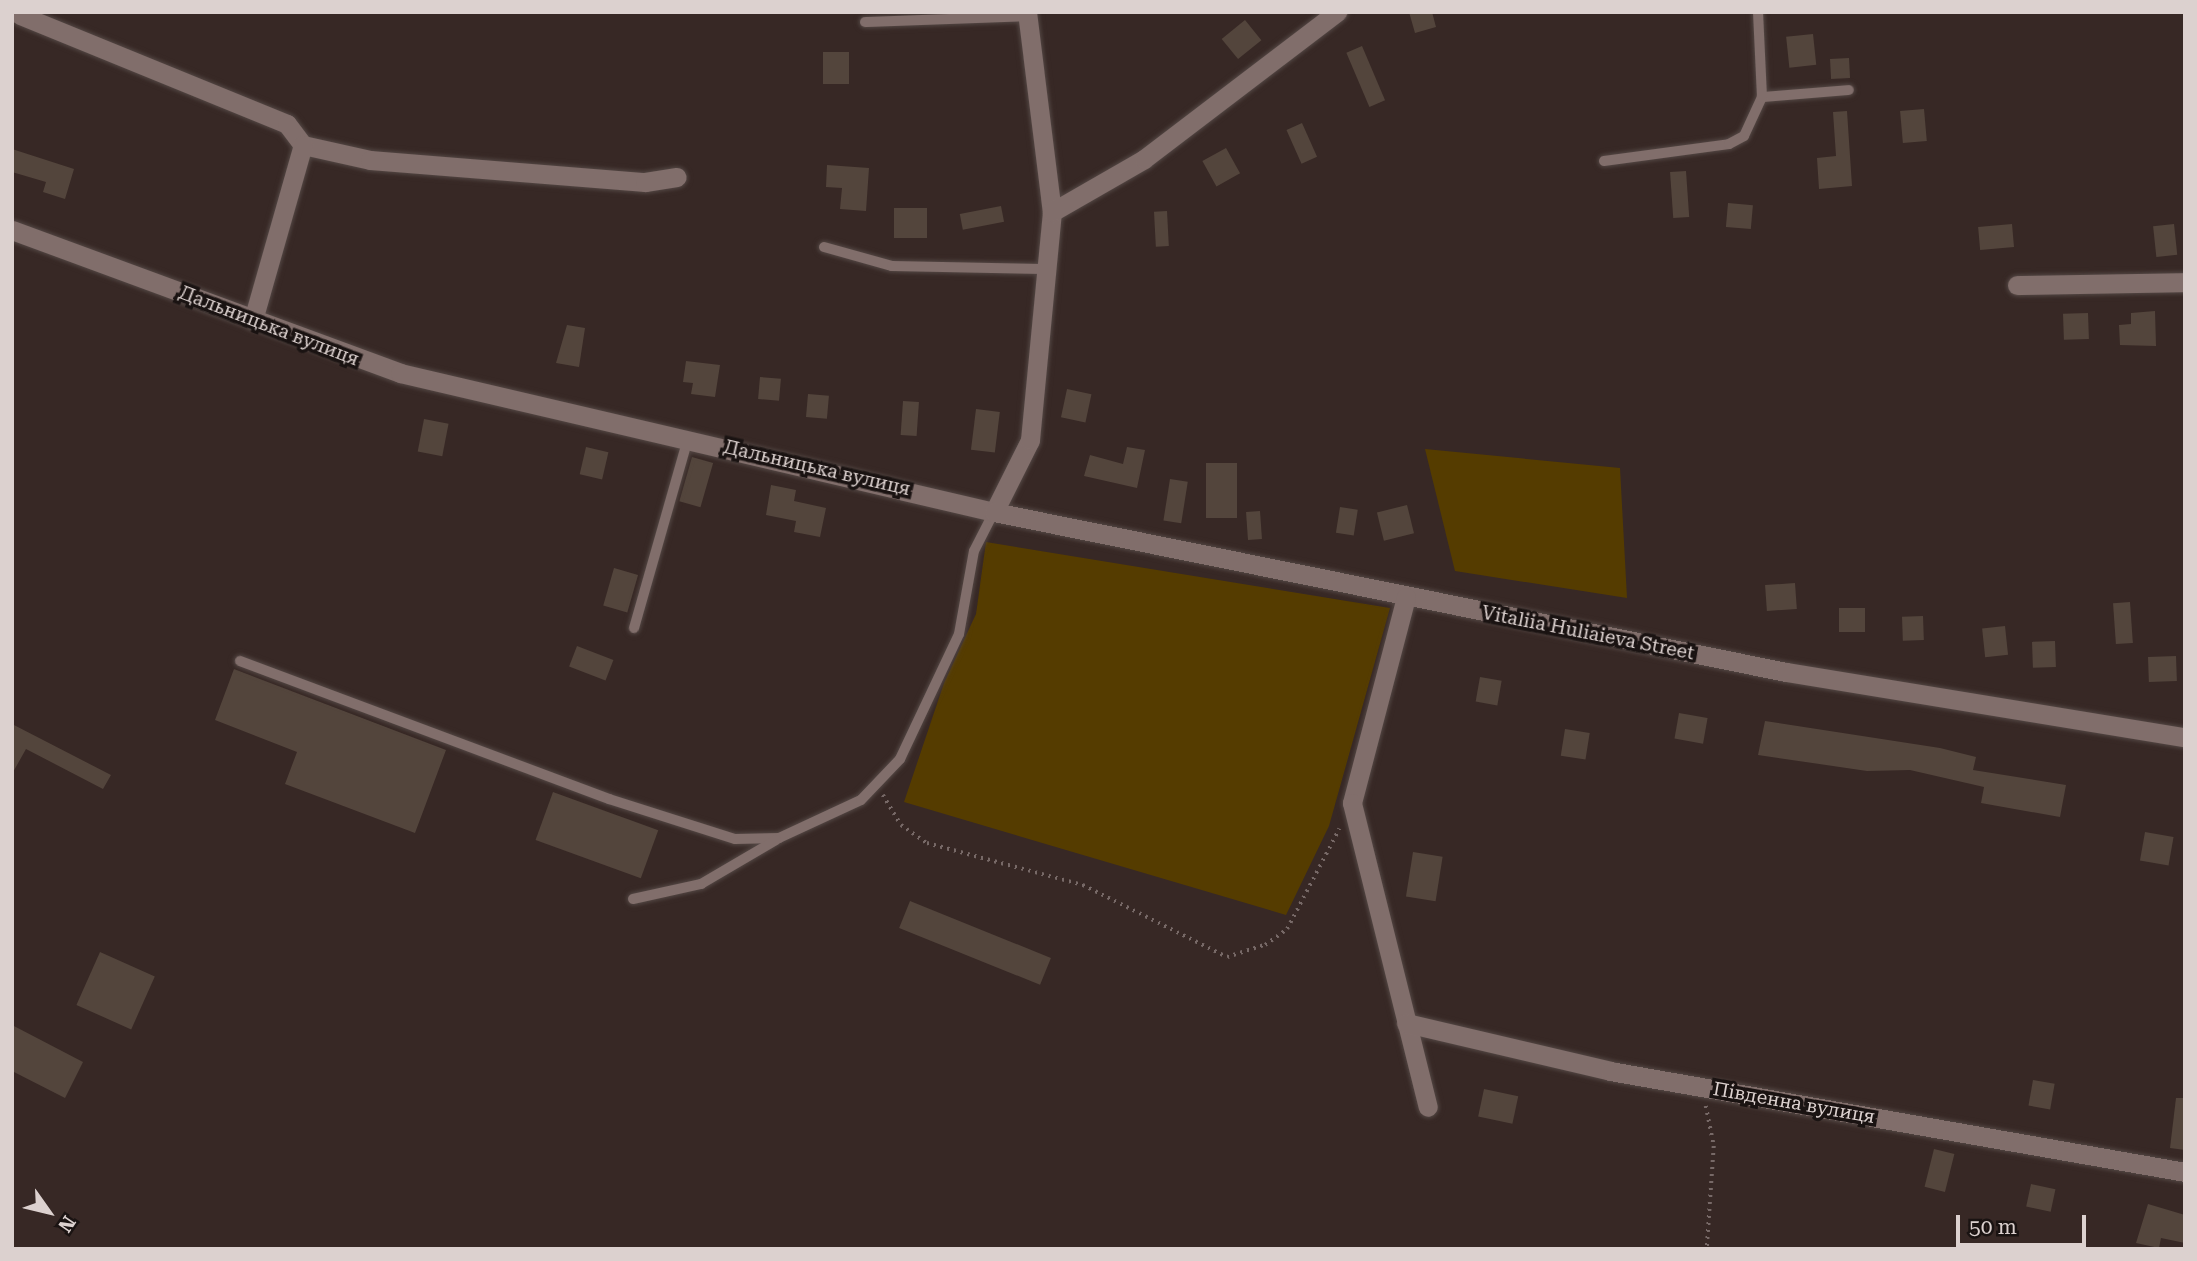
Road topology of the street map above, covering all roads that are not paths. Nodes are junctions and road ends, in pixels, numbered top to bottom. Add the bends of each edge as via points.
1 (1337, 12) edge
2 (1758, 12) edge
3 (1027, 14) edge
4 (20, 15) dead end
5 (865, 22) dead end
6 (1849, 90) dead end
7 (1762, 97) junction
8 (303, 145) junction
9 (1604, 160) dead end
10 (677, 177) dead end
11 (1052, 212) junction
12 (12, 230) edge
13 (824, 247) dead end
14 (1042, 270) junction
15 (2185, 282) edge
16 (2017, 285) dead end
17 (253, 320) junction
18 (688, 438) junction
19 (994, 512) junction
20 (1406, 597) junction
21 (634, 628) dead end
22 (240, 661) dead end
23 (2185, 737) edge
24 (779, 838) junction
25 (633, 899) dead end
26 (1406, 1023) junction
27 (1427, 1107) dead end
28 (2185, 1172) edge

1 - 11 street via 1156,151
2 - 7 lane
3 - 5 lane
3 - 11 street
4 - 8 street via 287,124
6 - 7 lane
7 - 9 lane via 1737,141
8 - 10 street via 370,159 645,182
8 - 17 street
11 - 14 street
12 - 17 street, Дальницька вулиця
13 - 14 lane via 892,266
14 - 19 street via 1030,440
15 - 16 street
17 - 18 street, Дальницька вулиця via 400,373
18 - 19 street, Дальницька вулиця
18 - 21 lane
19 - 20 street, Vitaliia Huliaieva Street
19 - 24 lane via 974,551 959,634 900,759 879,787
20 - 23 street, Vitaliia Huliaieva Street via 1786,672
20 - 26 street via 1352,803
22 - 24 lane via 608,799 735,839
24 - 25 lane via 701,884
26 - 27 street
26 - 28 street, Південна вулиця via 1689,1083

